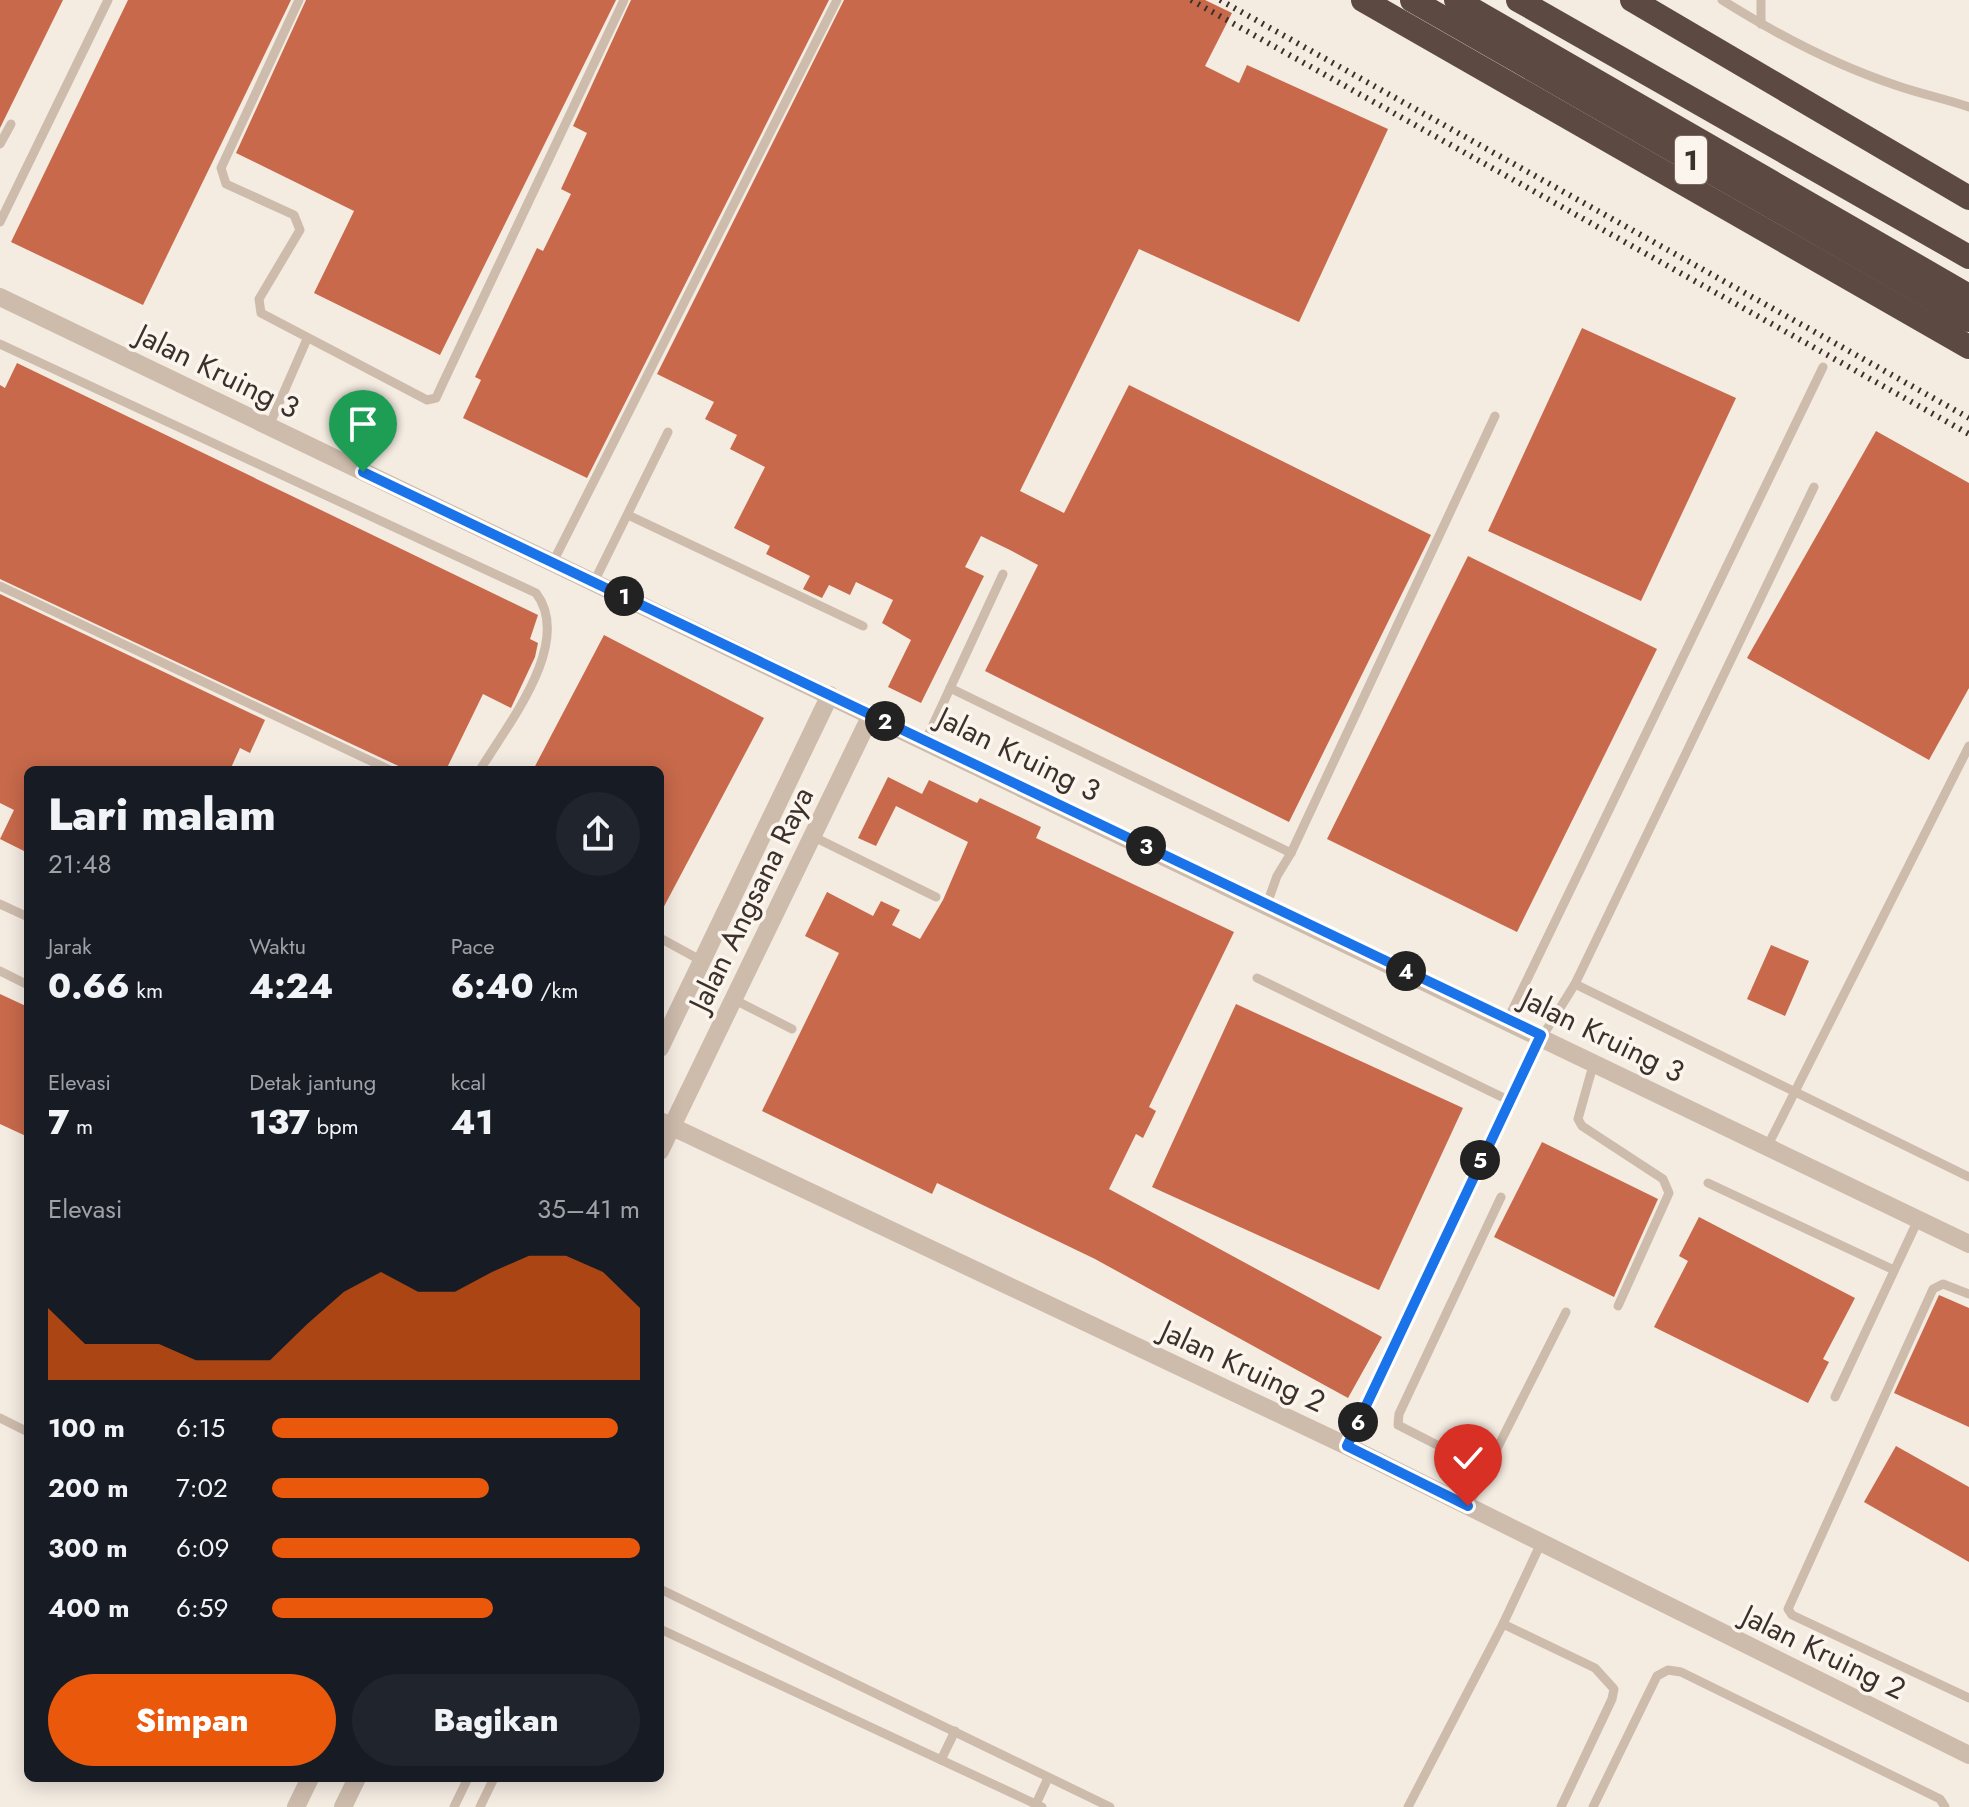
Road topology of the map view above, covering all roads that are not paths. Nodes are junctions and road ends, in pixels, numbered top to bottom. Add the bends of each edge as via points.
1 (108, 0) edge
2 (299, 0) edge
3 (624, 0) edge
4 (837, 0) edge
5 (1363, 0) edge
6 (1412, 0) edge
7 (1456, 0) edge
8 (1518, 0) edge
9 (1547, 0) edge
10 (1632, 0) edge
11 (1722, 0) edge
12 (1761, 0) edge
13 (1761, 24) junction
14 (1969, 107) edge
15 (11, 124) dead end
16 (0, 144) edge
17 (1969, 198) edge
18 (0, 222) edge
19 (1969, 245) edge
20 (1969, 257) edge
21 (1969, 296) edge
22 (0, 297) edge
23 (1969, 320) edge
24 (307, 339) junction
25 (0, 344) edge
26 (1969, 347) edge
27 (1823, 367) dead end
28 (1495, 416) dead end
29 (269, 426) junction
30 (668, 432) dead end
31 (1814, 487) dead end
32 (628, 515) junction
33 (553, 562) junction
34 (1003, 574) dead end
35 (594, 582) junction
36 (0, 586) edge
37 (863, 626) dead end
38 (950, 688) junction
39 (830, 695) junction
40 (871, 715) junction
41 (926, 740) junction
42 (1969, 746) edge
43 (382, 766) edge
44 (482, 766) edge
45 (812, 836) junction
46 (1291, 853) junction
47 (936, 897) dead end
48 (0, 904) edge
49 (1267, 904) junction
50 (24, 915) edge
51 (664, 940) edge
52 (702, 961) junction
53 (0, 971) edge
54 (1257, 978) dead end
55 (24, 983) edge
56 (1575, 984) junction
57 (733, 999) junction
58 (1508, 1019) junction
59 (792, 1029) dead end
60 (1541, 1035) junction
61 (664, 1040) edge
62 (1594, 1062) junction
63 (1794, 1094) junction
64 (1508, 1100) junction
65 (666, 1124) edge
66 (1767, 1147) junction
67 (1969, 1177) edge
68 (1708, 1183) dead end
69 (1501, 1197) dead end
70 (1917, 1222) junction
71 (1969, 1244) edge
72 (1894, 1270) junction
73 (1969, 1294) edge
74 (1618, 1306) dead end
75 (1566, 1312) dead end
76 (1835, 1397) dead end
77 (0, 1418) edge
78 (24, 1430) edge
79 (1347, 1446) junction
80 (1484, 1469) junction
81 (1468, 1506) junction
82 (1541, 1543) junction
83 (664, 1591) edge
84 (1503, 1624) junction
85 (664, 1631) edge
86 (1969, 1698) edge
87 (955, 1731) junction
88 (1969, 1755) edge
89 (941, 1760) junction
90 (1048, 1778) junction
91 (308, 1782) edge
92 (355, 1782) edge
93 (466, 1782) edge
94 (492, 1782) edge
95 (1039, 1806) edge
96 (296, 1807) edge
97 (343, 1807) edge
98 (454, 1807) edge
99 (480, 1807) edge
100 (1110, 1807) edge
101 (1408, 1807) edge
102 (1561, 1807) edge
103 (1593, 1807) edge
104 (1945, 1807) edge

1 - 18 lane
2 - 24 lane via 221,177 299,222 300,230 259,306 261,313
3 - 24 lane via 436,398 423,400
4 - 33 lane
5 - 26 highway
6 - 23 highway, 1
7 - 21 highway, 1
8 - 20 highway, 1
9 - 19 highway, 1
10 - 17 highway
11 - 13 lane
12 - 13 lane
13 - 14 lane via 1898,86
15 - 16 lane
22 - 29 street, Jalan Kruing 3
24 - 29 lane
25 - 44 lane via 536,593 548,613 548,648
27 - 58 lane
28 - 46 lane
29 - 33 street, Jalan Kruing 3
30 - 32 lane
31 - 56 lane
32 - 35 lane
32 - 37 lane
33 - 35 street, Jalan Kruing 3
34 - 38 lane
35 - 39 street, Jalan Kruing 3
36 - 43 lane
38 - 41 lane
38 - 46 lane
39 - 40 street, Jalan Kruing 3
39 - 52 street, Jalan Angsana Raya
40 - 41 street, Jalan Kruing 3
40 - 45 street, Jalan Angsana Raya
41 - 49 street, Jalan Kruing 3
42 - 63 lane
45 - 47 lane
45 - 57 street, Jalan Angsana Raya
46 - 49 lane
48 - 50 lane
49 - 58 street, Jalan Kruing 3
51 - 52 lane
52 - 61 street, Jalan Angsana Raya
53 - 55 lane
54 - 64 lane
56 - 60 lane
56 - 63 lane
57 - 59 lane
57 - 65 street, Jalan Angsana Raya
58 - 60 street, Jalan Kruing 3
60 - 62 street, Jalan Kruing 3
60 - 64 lane
62 - 66 street, Jalan Kruing 3
62 - 74 lane via 1578,1119 1582,1126 1663,1179 1669,1193
63 - 66 lane
63 - 67 lane
64 - 79 lane
65 - 79 street, Jalan Kruing 2
66 - 70 street, Jalan Kruing 3
68 - 72 lane
69 - 80 lane via 1398,1425
70 - 71 street, Jalan Kruing 3
70 - 72 lane
72 - 76 lane
73 - 86 lane via 1943,1284 1933,1289 1788,1609
75 - 80 lane
77 - 78 lane
79 - 81 street, Jalan Kruing 2
80 - 81 lane
81 - 82 street, Jalan Kruing 2
82 - 84 lane
82 - 88 street, Jalan Kruing 2
83 - 87 lane
84 - 101 lane
84 - 102 lane via 1595,1668 1614,1689
85 - 89 lane
87 - 89 lane
87 - 90 lane
89 - 95 lane
90 - 95 lane
90 - 100 lane
91 - 96 street
92 - 97 street
93 - 98 lane
94 - 99 lane
103 - 104 lane via 1657,1676 1668,1670 1940,1799

